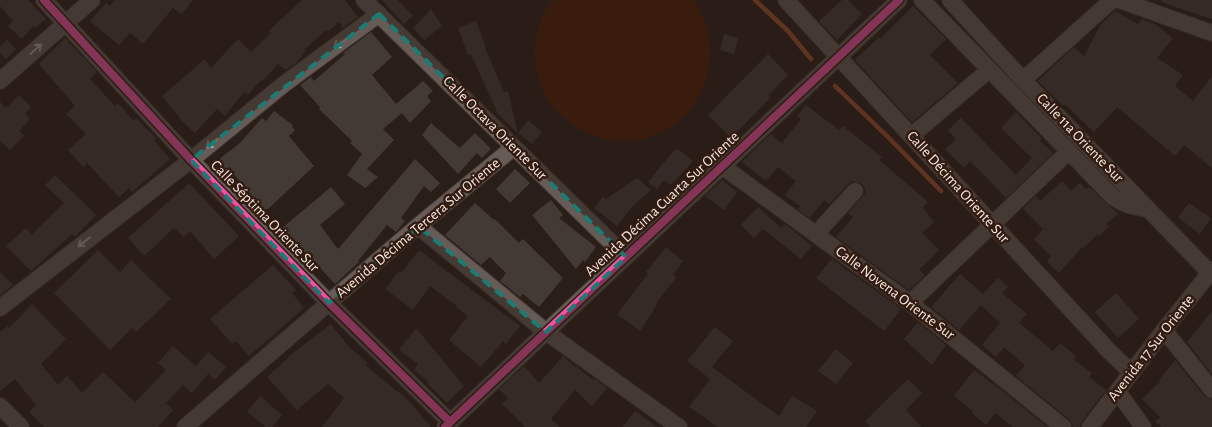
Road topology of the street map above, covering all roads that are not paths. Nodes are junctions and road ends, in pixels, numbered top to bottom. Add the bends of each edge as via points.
1 (44, 0) edge
2 (92, 0) edge
3 (364, 0) edge
4 (786, 0) edge
5 (898, 0) edge
6 (922, 0) edge
7 (950, 0) edge
8 (1112, 0) edge
9 (1119, 0) edge
10 (380, 14) junction
11 (65, 24) junction
12 (1212, 33) edge
13 (839, 56) junction
14 (990, 70) junction
15 (1023, 80) junction
16 (0, 81) edge
17 (912, 136) junction
18 (514, 147) junction
19 (1069, 152) junction
20 (191, 160) junction
21 (722, 166) junction
22 (855, 190) dead end
23 (1148, 208) junction
24 (992, 224) junction
25 (418, 226) junction
26 (816, 234) junction
27 (626, 257) junction
28 (1211, 273) edge
29 (329, 303) junction
30 (910, 303) junction
31 (0, 308) edge
32 (1164, 330) junction
33 (546, 332) junction
34 (1132, 373) junction
35 (1212, 390) edge
36 (1118, 392) junction
37 (0, 406) edge
38 (448, 425) edge
39 (21, 427) edge
40 (185, 427) edge
41 (679, 427) edge
42 (1063, 427) edge
43 (1090, 427) edge
44 (1143, 427) edge

1 - 11 street, Calle Séptima Oriente Sur
2 - 11 street
3 - 10 street, Calle Octava Oriente Sur
4 - 13 street, Calle Décima Oriente Sur
5 - 13 street, Avenida Décima Cuarta Sur Oriente
6 - 14 street, Calle 11a Oriente Sur
7 - 15 street, Calle 11a Oriente Sur
8 - 15 street
9 - 12 street
10 - 18 street, Calle Octava Oriente Sur
10 -> 20 street via 284,84
16 -> 11 street
11 - 20 street, Calle Séptima Oriente Sur
13 - 17 street, Calle Décima Oriente Sur
13 - 21 street, Avenida Décima Cuarta Sur Oriente
14 - 17 street
14 - 19 street, Calle 11a Oriente Sur
15 - 23 street, Calle 11a Oriente Sur
17 - 24 street, Calle Décima Oriente Sur
18 - 25 street, Avenida Décima Tercera Sur Oriente
18 - 27 street, Calle Octava Oriente Sur
19 - 23 street, Calle 11a Oriente Sur via 1113,197 1131,206
19 - 24 street
20 - 29 street, Calle Séptima Oriente Sur
20 -> 31 street
21 - 26 street, Calle Novena Oriente Sur
21 - 27 street, Avenida Décima Cuarta Sur Oriente
22 - 26 street
23 - 28 street, Calle 11a Oriente Sur
24 - 30 street
24 - 34 street, Calle Décima Oriente Sur
25 - 29 street, Avenida Décima Tercera Sur Oriente
25 - 33 street
26 - 30 street, Calle Novena Oriente Sur
27 - 33 street, Avenida Décima Cuarta Sur Oriente
28 - 32 street, Avenida 17 Sur Oriente
29 - 38 street, Calle Séptima Oriente Sur
29 - 40 street, Avenida Décima Tercera Sur Oriente
30 - 42 street, Calle Novena Oriente Sur
32 - 34 street, Avenida 17 Sur Oriente
32 - 35 street
33 - 38 street, Avenida Décima Cuarta Sur Oriente
33 - 41 street
34 - 36 street, Avenida 17 Sur Oriente
36 - 43 street, Avenida 17 Sur Oriente
36 - 44 street
37 - 39 street

